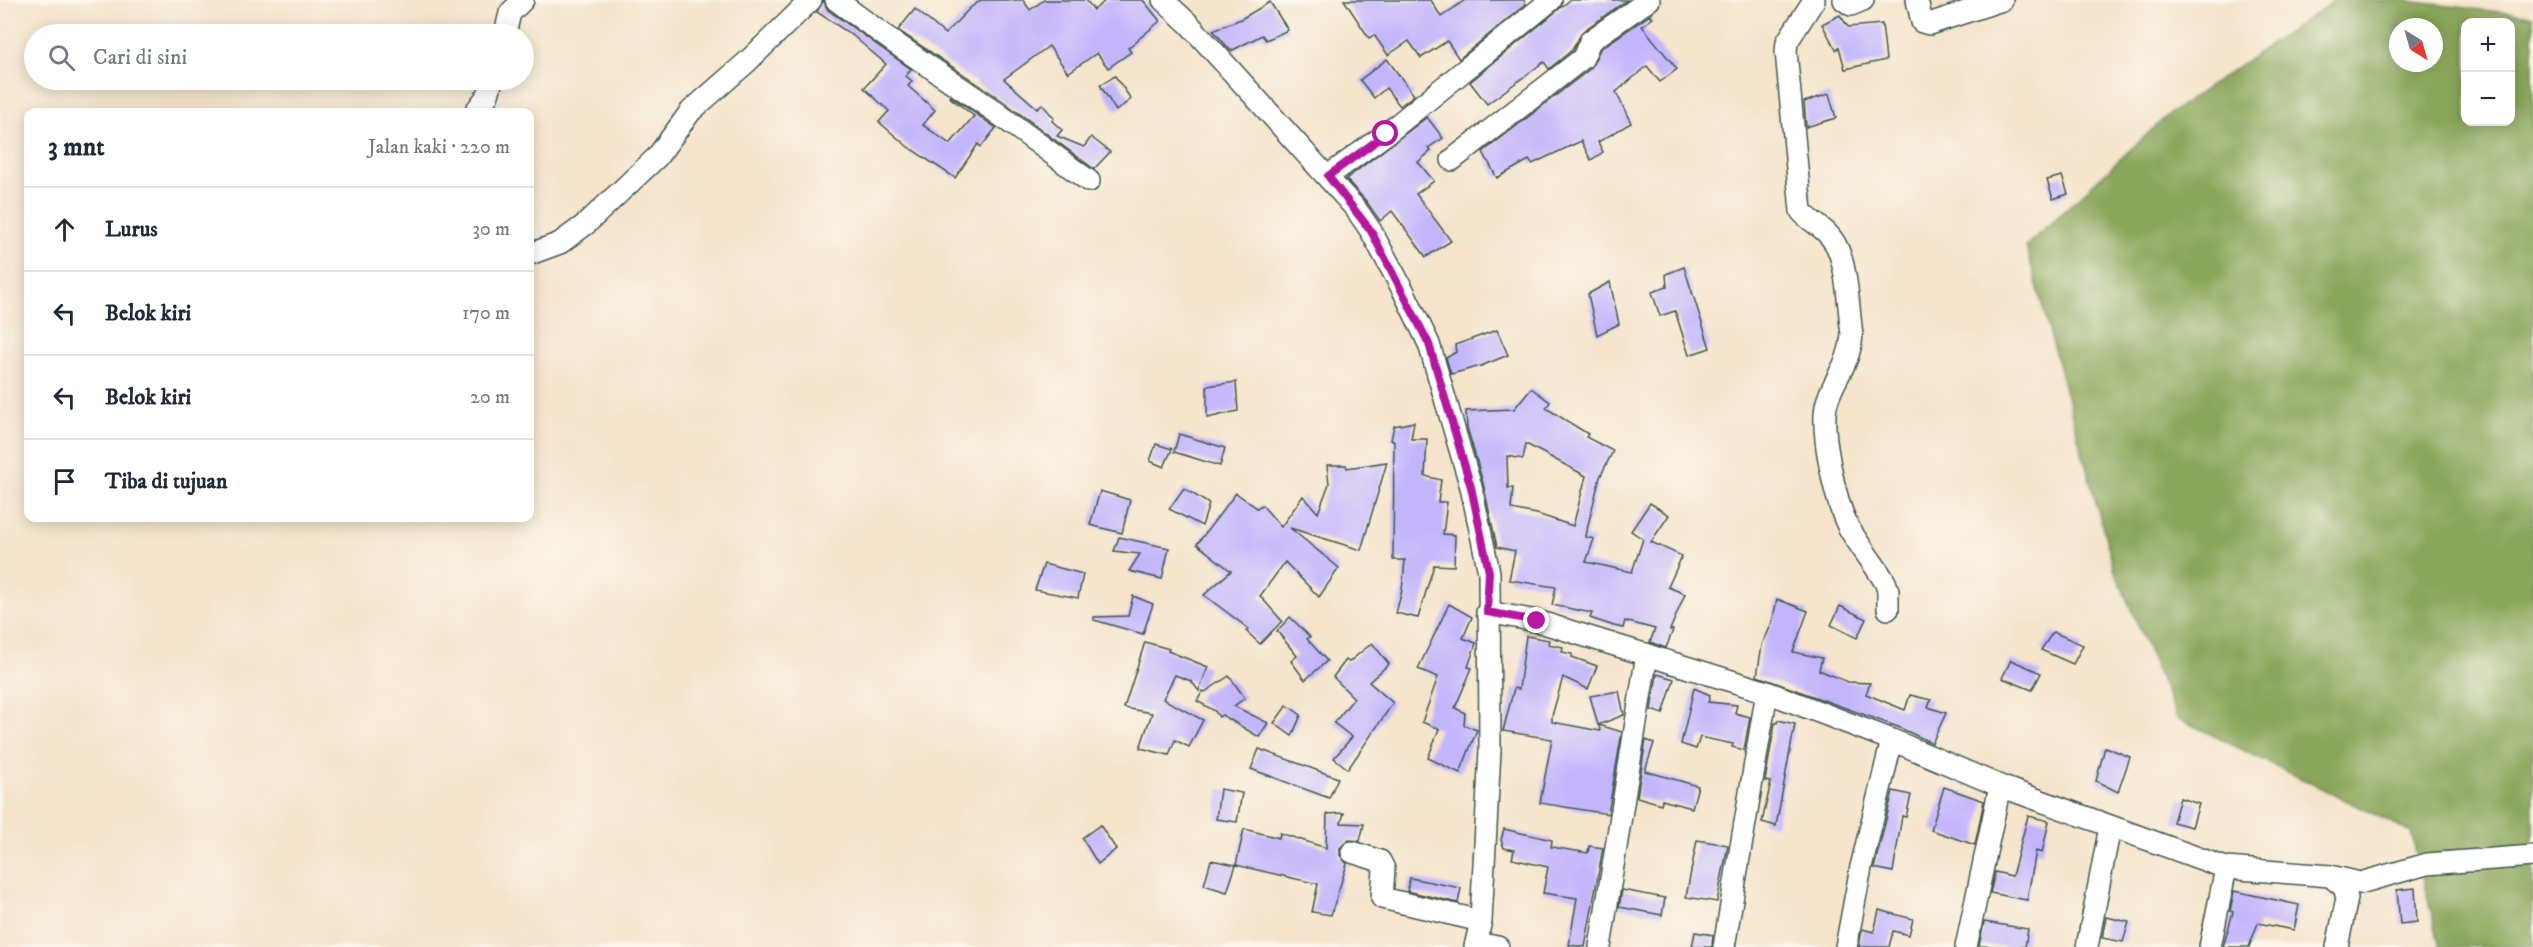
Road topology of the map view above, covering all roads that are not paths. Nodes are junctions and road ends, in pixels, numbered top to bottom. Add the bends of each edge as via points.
1 (523, 0) edge
2 (811, 0) edge
3 (836, 0) edge
4 (1164, 0) edge
5 (1551, 0) edge
6 (1649, 0) edge
7 (1814, 0) edge
8 (1844, 0) edge
9 (1863, 0) edge
10 (1917, 0) edge
11 (2002, 0) edge
12 (507, 24) edge
13 (489, 90) edge
14 (478, 108) edge
15 (1452, 160) dead end
16 (1328, 176) junction
17 (1089, 181) dead end
18 (534, 253) edge
19 (1888, 609) dead end
20 (1487, 612) junction
21 (1647, 654) junction
22 (1767, 692) junction
23 (1892, 740) junction
24 (2000, 786) junction
25 (2110, 827) junction
26 (1352, 852) dead end
27 (2533, 856) edge
28 (2226, 868) junction
29 (2330, 876) junction
30 (1481, 921) junction
31 (1475, 945) edge
32 (1498, 947) edge
33 (1600, 947) edge
34 (1724, 947) edge
35 (1846, 947) edge
36 (1966, 947) edge
37 (2087, 947) edge
38 (2210, 947) edge
39 (2337, 947) edge

1 - 12 street via 510,13
2 - 18 street via 691,111 657,157 586,224 560,243
3 - 17 street
4 - 16 street
5 - 16 street
6 - 15 street via 1590,41 1583,58
7 - 19 street via 1787,42 1786,51 1801,212 1825,231 1838,248 1852,334 1847,361 1827,400 1825,428 1837,498 1849,527 1885,582
8 - 9 street via 1851,5
10 - 11 street via 1922,22 1929,24
13 - 14 street
16 - 20 street via 1371,231 1429,344 1471,487 1489,572
20 - 21 street via 1537,621
20 - 30 street via 1490,750
21 - 22 street
21 - 33 street
22 - 23 street
22 - 34 street
23 - 24 street
23 - 35 street
24 - 25 street
24 - 36 street
25 - 28 street
25 - 37 street
26 - 30 street via 1380,861 1384,868 1383,898
27 - 29 street via 2427,864 2360,883
28 - 29 street
28 - 38 street
29 - 39 street via 2344,887 2347,898
30 - 31 street
31 - 32 street

